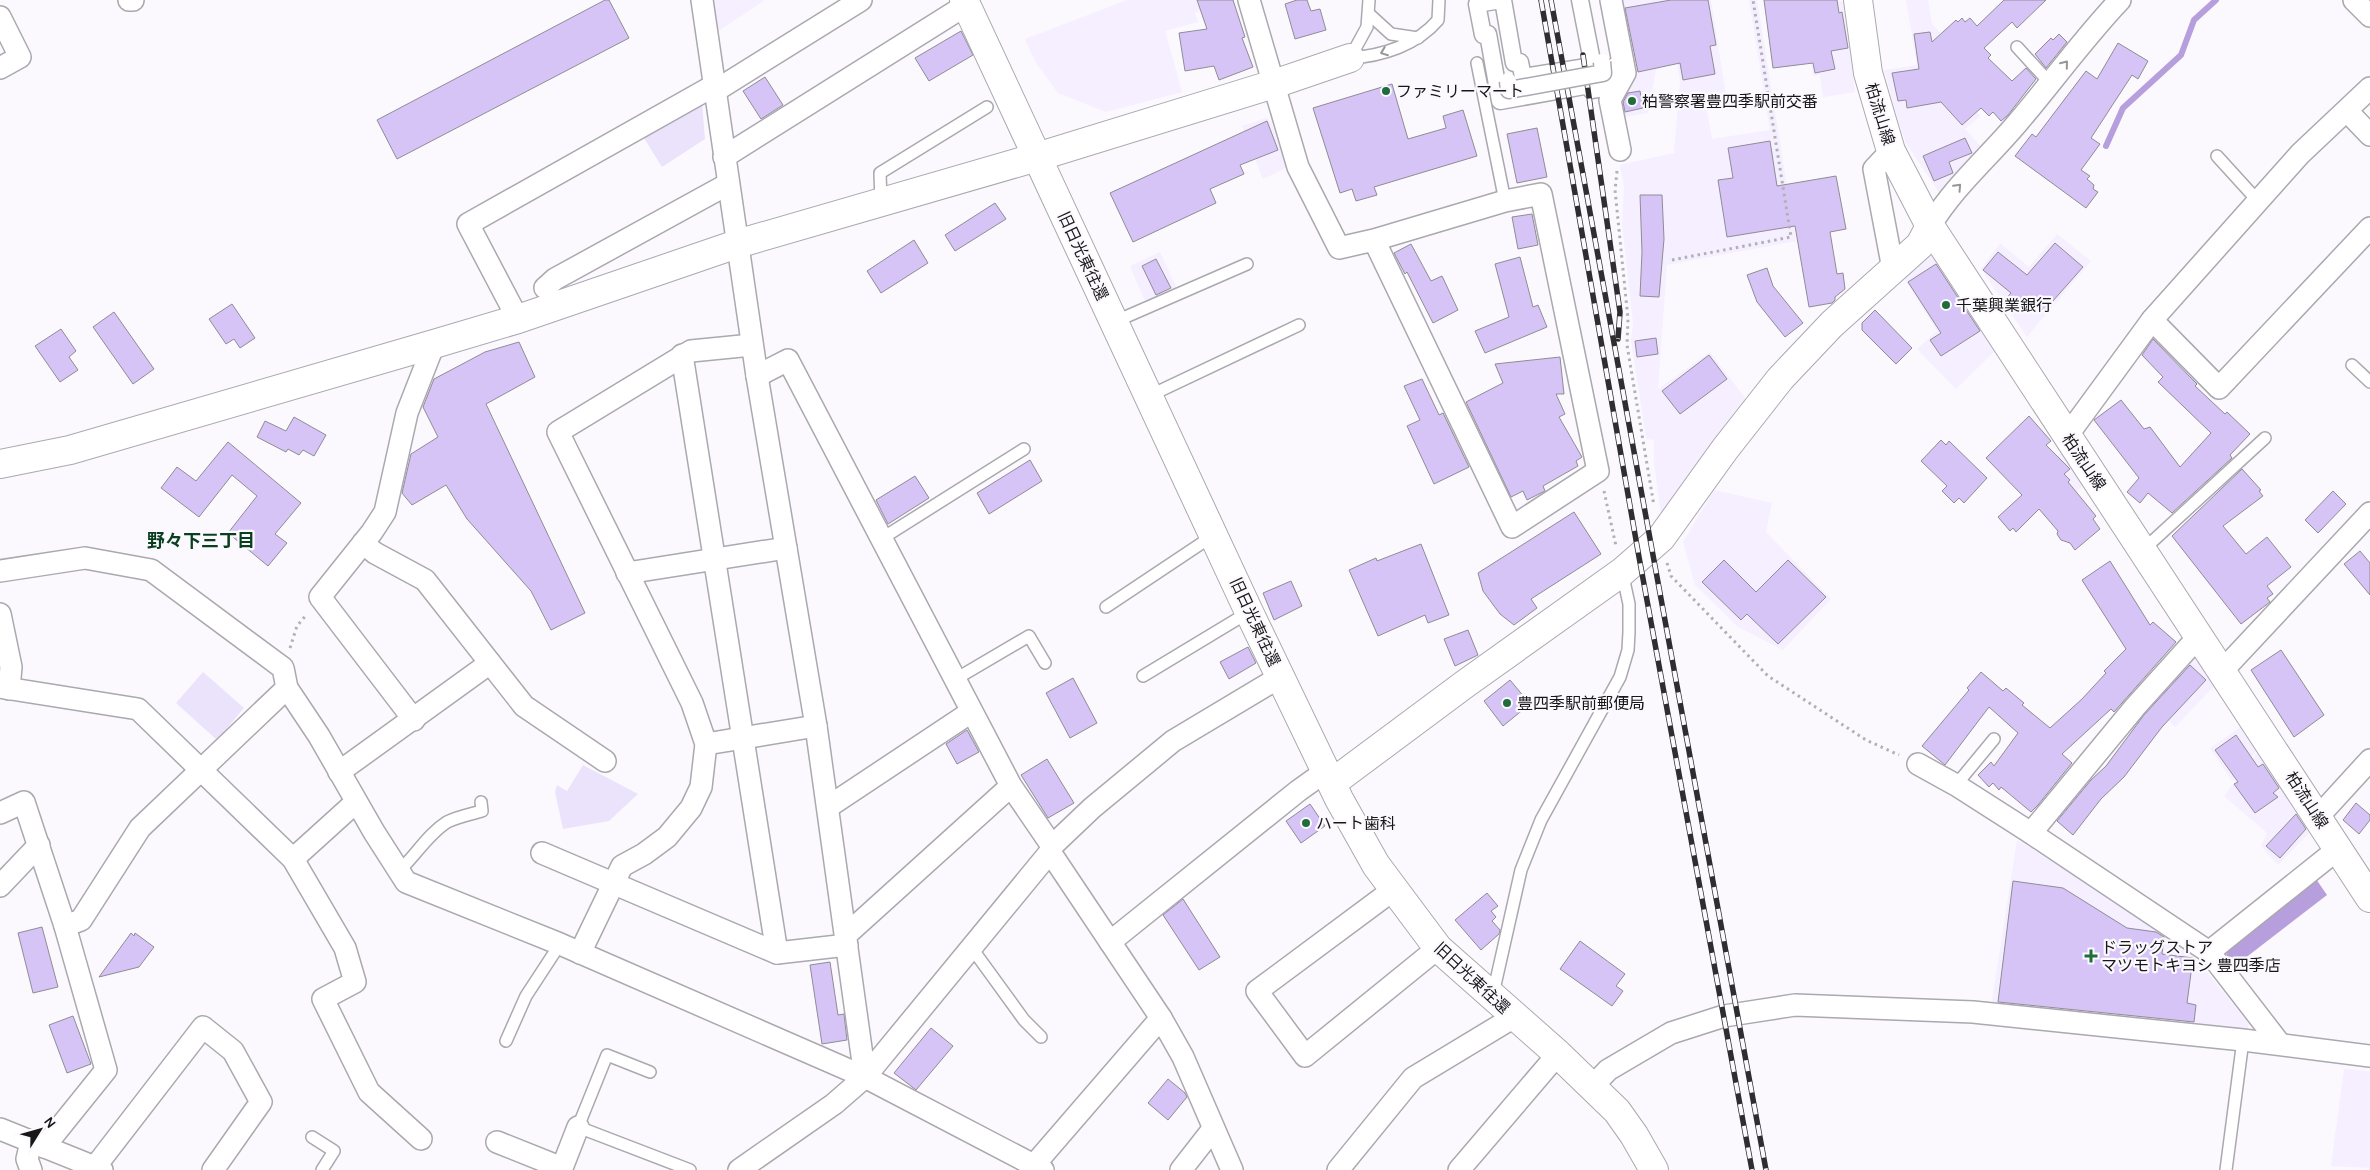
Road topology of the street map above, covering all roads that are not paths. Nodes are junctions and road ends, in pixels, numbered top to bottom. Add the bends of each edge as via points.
1 (129, 0) edge
2 (133, 0) edge
3 (702, 0) edge
4 (861, 0) edge
5 (1249, 0) edge
6 (1370, 0) edge
7 (1439, 0) edge
8 (1502, 0) edge
9 (1580, 0) edge
10 (1605, 0) edge
11 (1611, 0) edge
12 (1858, 0) edge
13 (2120, 0) edge
14 (2354, 0) edge
15 (965, 3) edge
16 (1369, 14) junction
17 (2370, 16) edge
18 (0, 17) edge
19 (1420, 38) junction
20 (2017, 47) dead end
21 (1350, 58) junction
22 (1478, 62) dead end
23 (1602, 62) dead end
24 (0, 68) edge
25 (1508, 81) dead end
26 (2050, 83) junction
27 (1274, 84) junction
28 (715, 88) junction
29 (2370, 88) edge
30 (987, 107) dead end
31 (2347, 111) junction
32 (2370, 135) edge
33 (1620, 150) road end
34 (1891, 151) junction
35 (724, 156) junction
36 (2216, 156) dead end
37 (1037, 157) junction
38 (728, 184) junction
39 (2257, 200) junction
40 (1505, 201) junction
41 (881, 203) junction
42 (1930, 226) junction
43 (2370, 228) edge
44 (1374, 240) junction
45 (737, 244) junction
46 (1247, 264) dead end
47 (1893, 269) junction
48 (545, 288) dead end
49 (518, 319) junction
50 (2152, 320) junction
51 (1114, 322) junction
52 (1298, 325) dead end
53 (434, 344) junction
54 (752, 344) junction
55 (682, 356) junction
56 (2352, 366) dead end
57 (757, 376) junction
58 (2370, 382) edge
59 (1149, 396) junction
60 (2067, 436) junction
61 (2265, 438) dead end
62 (1024, 449) dead end
63 (0, 464) edge
64 (2370, 513) edge
65 (1214, 535) junction
66 (881, 539) junction
67 (363, 543) junction
68 (786, 548) junction
69 (2143, 550) junction
70 (716, 559) junction
71 (0, 571) edge
72 (1622, 572) junction
73 (627, 573) junction
74 (1106, 607) dead end
75 (1249, 612) junction
76 (0, 614) edge
77 (2199, 636) junction
78 (490, 663) junction
79 (1045, 663) dead end
80 (2223, 670) junction
81 (1143, 676) dead end
82 (1280, 676) junction
83 (285, 678) junction
84 (954, 680) junction
85 (4, 688) edge
86 (971, 712) junction
87 (414, 720) junction
88 (816, 726) junction
89 (743, 738) junction
90 (1994, 739) dead end
91 (706, 744) junction
92 (2370, 760) edge
93 (605, 761) dead end
94 (1918, 764) road end
95 (201, 769) junction
96 (340, 772) junction
97 (1329, 777) junction
98 (1956, 785) junction
99 (1011, 786) junction
100 (356, 802) junction
101 (481, 802) dead end
102 (828, 807) junction
103 (0, 813) edge
104 (2317, 818) junction
105 (2031, 833) junction
106 (39, 845) junction
107 (2338, 848) junction
108 (1051, 849) junction
109 (542, 853) dead end
110 (293, 859) junction
111 (400, 871) junction
112 (612, 883) junction
113 (0, 886) edge
114 (1394, 890) junction
115 (2370, 898) edge
116 (66, 926) junction
117 (846, 940) junction
118 (1110, 942) junction
119 (560, 944) junction
120 (970, 946) junction
121 (1438, 948) junction
122 (2209, 952) junction
123 (580, 953) junction
124 (777, 953) junction
125 (1492, 996) junction
126 (1514, 1017) junction
127 (1161, 1018) junction
128 (1042, 1037) dead end
129 (2242, 1040) junction
130 (506, 1041) dead end
131 (2280, 1044) junction
132 (1558, 1054) junction
133 (2370, 1056) edge
134 (650, 1072) dead end
135 (865, 1077) junction
136 (1592, 1086) junction
137 (578, 1127) junction
138 (0, 1129) edge
139 (1213, 1129) junction
140 (312, 1137) dead end
141 (421, 1139) dead end
142 (497, 1142) dead end
143 (38, 1144) junction
144 (746, 1168) edge
145 (1038, 1168) edge
146 (99, 1169) edge
147 (31, 1170) edge
148 (213, 1170) edge
149 (322, 1170) edge
150 (690, 1170) edge
151 (1181, 1170) edge
152 (1232, 1170) edge
153 (1338, 1170) edge
154 (1459, 1170) edge
155 (1654, 1170) edge
156 (2226, 1170) edge

1 - 2 street
3 - 28 street
4 - 28 street
5 - 27 street
6 - 16 lane
7 - 19 lane via 1438,20
8 - 9 street via 1514,63 1520,62 1523,77 1593,66
8 - 10 street via 1477,4 1483,35 1488,34 1500,101 1590,85 1591,90 1605,88 1604,82 1617,79 1605,18 1609,16
11 - 33 street via 1625,73 1610,100
12 - 34 street, 柏流山線 via 1868,73
26 -> 13 street
14 - 17 street
15 - 35 street
15 - 37 street, 旧日光東往還
16 - 19 lane via 1391,34
16 - 21 lane via 1367,27
18 - 24 street via 20,57
19 -> 21 lane via 1371,57
20 - 26 lane
21 - 27 street
22 - 40 lane
23 - 25 street, bridge via 1604,73 1510,90
42 -> 26 street via 1946,200
27 - 37 street
27 - 44 street via 1298,167 1339,248
28 - 35 street
28 - 49 street via 468,224
29 - 31 street
30 - 41 lane via 880,173
31 - 32 street
31 - 39 street
34 - 42 street, 柏流山線
34 - 47 street via 1874,169
35 - 38 street
36 - 39 lane
37 - 41 street
37 - 51 street, 旧日光東往還
38 - 45 street
38 - 48 street via 555,279
39 - 50 street
40 - 44 street
40 - 44 street via 1541,194 1598,471 1512,527
41 - 45 street
42 - 47 street via 1920,245
42 - 60 street, 柏流山線
43 - 50 street via 2219,388
45 - 49 street
45 - 54 street
46 - 51 lane
47 - 72 street via 1832,324 1780,379 1661,538
49 - 53 street
50 - 60 street
51 - 59 street, 旧日光東往還
52 - 59 lane
53 - 63 street via 70,450
53 - 67 street via 407,413 385,512
54 - 55 street via 691,351
54 - 57 street
55 - 70 street
55 - 73 street via 558,432
56 - 58 lane
57 - 66 street via 788,360
57 - 68 street
59 - 65 street, 旧日光東往還
60 - 69 street, 柏流山線
61 - 69 lane
62 - 66 lane
64 - 80 street
65 - 74 lane
65 - 75 street, 旧日光東往還
66 - 84 street
67 - 78 street via 425,580
67 - 87 street via 320,597
68 - 70 street
68 - 88 street
69 - 77 street, 柏流山線
70 - 73 street
70 - 89 street
71 - 83 street via 85,558 151,570
72 - 97 street
72 - 125 lane via 1629,604 1629,632 1628,650 1620,677 1541,820 1524,861
73 - 91 street via 692,703
75 - 81 lane
75 - 82 street, 旧日光東往還
76 - 85 street via 10,667
77 - 80 street, 柏流山線
77 - 105 street via 2135,707
78 - 87 street
78 - 93 street via 524,706
79 - 84 lane via 1029,636
80 - 104 street, 柏流山線
82 - 97 street, 旧日光東往還
82 - 108 street via 1174,741 1092,808
83 - 95 street
83 - 96 street
84 - 86 street
85 - 95 street via 138,709
86 - 99 street
86 - 102 street
87 - 96 street
88 - 89 street
88 - 102 street
89 - 91 street
89 - 124 street
90 - 98 lane
91 - 112 street via 701,787 691,808 667,837 622,866
92 - 104 street
94 - 98 street
95 - 110 street
95 - 116 street via 140,828 81,920
96 - 100 street
97 - 114 street, 旧日光東往還 via 1352,823
97 - 118 street via 1298,790
98 - 105 street
99 - 108 street
99 - 117 street
100 - 110 street
100 - 111 street
101 - 111 lane via 482,810 448,822
102 - 117 street
103 - 106 street via 24,802
104 - 107 street, 柏流山線
105 - 122 street
106 - 113 street
106 - 116 street
107 - 115 street, 柏流山線
107 - 122 street
108 - 118 street
108 - 120 street
109 - 112 street
110 - 141 street via 344,948 355,982 323,999 369,1092
111 - 119 street via 406,882
112 - 123 street
112 - 124 street
114 - 121 street, 旧日光東往還
114 - 121 street via 1257,991 1305,1056
116 - 143 street via 106,1070
117 - 124 street
117 - 135 street
118 - 127 street
119 - 123 street
119 - 130 lane via 526,996
120 - 128 lane via 1024,1020
120 - 135 street
121 - 125 street, 旧日光東往還
122 - 131 street
123 - 135 street
125 - 126 street, 旧日光東往還
126 - 132 street, 旧日光東往還
126 - 153 street via 1413,1078
127 - 139 street via 1183,1057
127 - 145 street
129 - 131 street
129 - 136 street via 1973,1012 1795,1006 1724,1016 1672,1034 1608,1070
129 - 156 lane
131 - 133 street
132 - 136 street, 旧日光東往還
132 - 154 street
134 - 137 lane via 607,1055
135 - 144 street via 834,1104
135 - 145 street
136 - 155 street, 旧日光東往還 via 1617,1111
137 - 142 street via 562,1168
137 - 150 lane
138 - 143 street
139 - 151 street
139 - 152 street
140 - 149 lane via 334,1151
143 - 146 street
143 - 147 street via 27,1159
146 - 148 street via 203,1027 234,1051 261,1102

